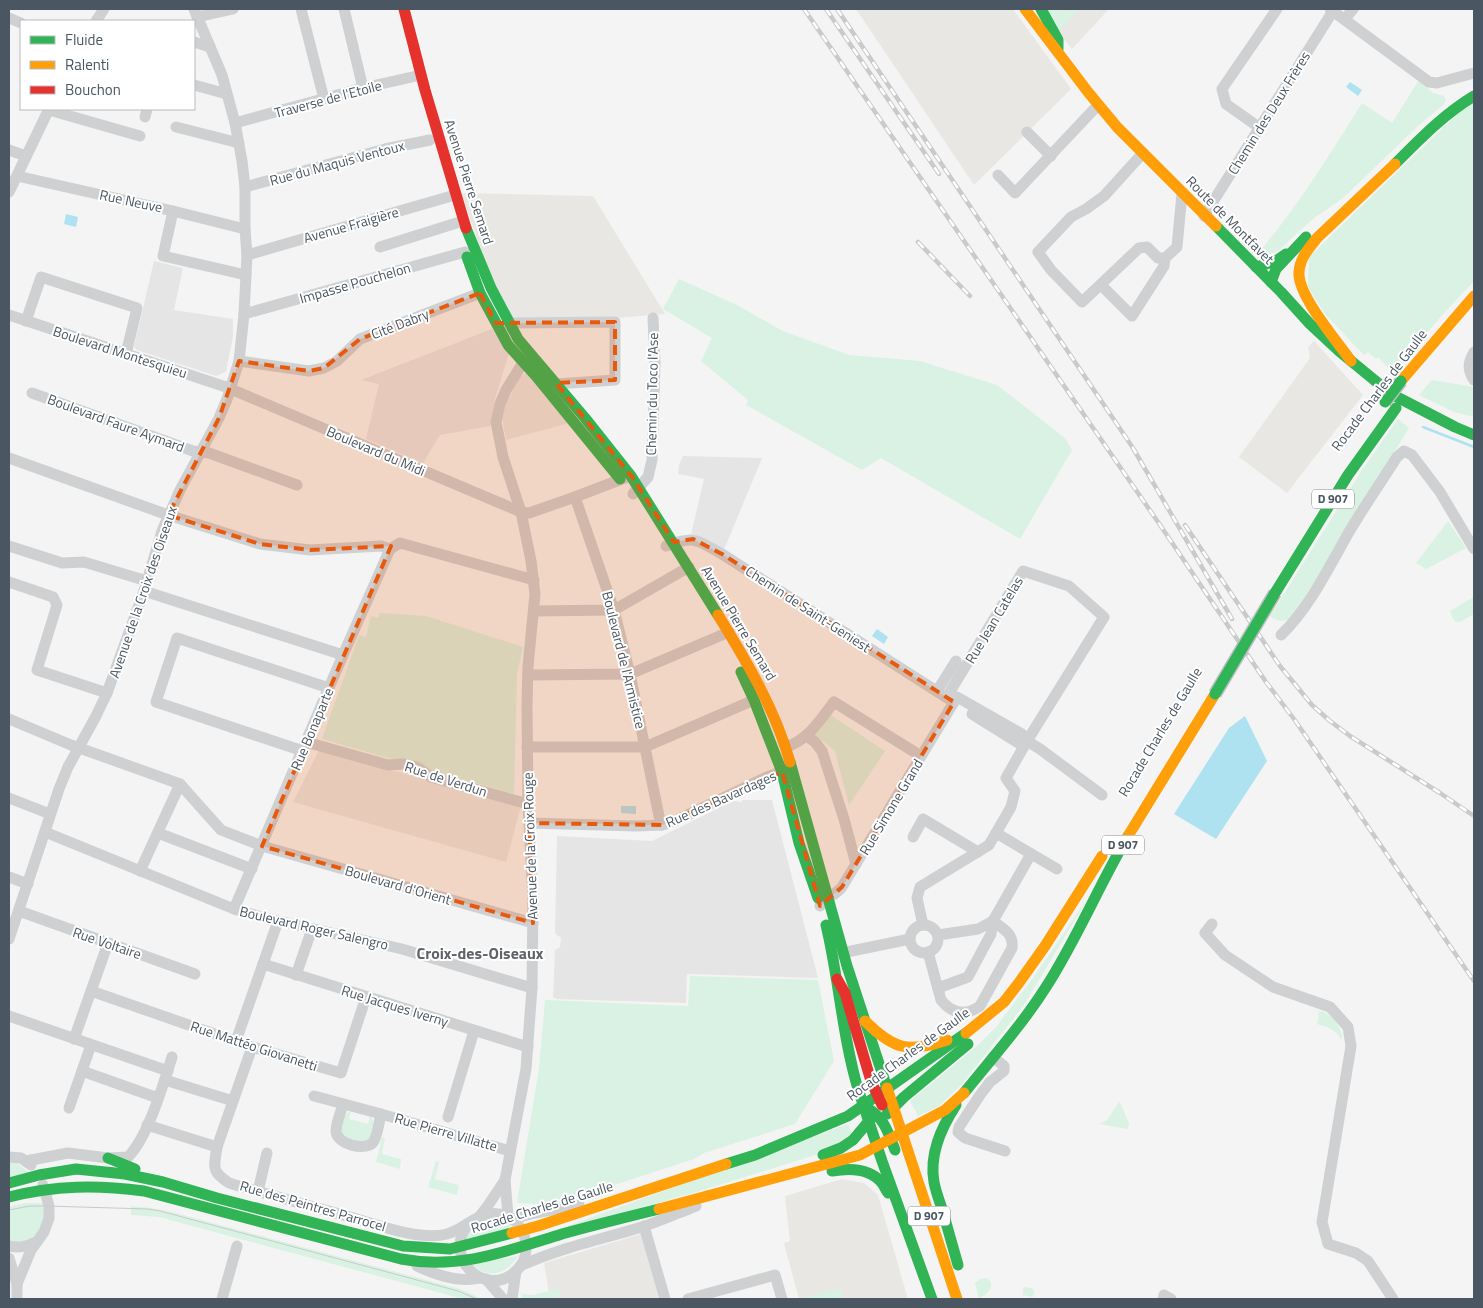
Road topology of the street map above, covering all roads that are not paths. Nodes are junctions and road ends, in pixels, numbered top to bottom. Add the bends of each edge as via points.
1 (104, 9) edge
2 (233, 9) edge
3 (302, 9) edge
4 (344, 9) edge
5 (395, 9) edge
6 (404, 9) edge
7 (1025, 9) edge
8 (1041, 9) edge
9 (1277, 9) edge
10 (1353, 9) edge
11 (1332, 10) edge
12 (196, 13) edge
13 (1345, 19) junction
14 (97, 20) edge
15 (195, 42) edge
16 (210, 47) junction
17 (1059, 53) junction
18 (1474, 73) edge
19 (417, 76) junction
20 (195, 85) edge
21 (363, 88) junction
22 (1474, 90) edge
23 (227, 94) junction
24 (1474, 96) edge
25 (324, 99) junction
26 (1098, 105) junction
27 (49, 110) edge
28 (52, 110) edge
29 (235, 123) junction
30 (176, 127) dead end
31 (1260, 128) junction
32 (1028, 132) dead end
33 (140, 136) dead end
34 (430, 140) junction
35 (238, 143) junction
36 (9, 150) edge
37 (1143, 153) junction
38 (26, 156) junction
39 (1051, 156) junction
40 (998, 175) dead end
41 (17, 176) junction
42 (245, 187) junction
43 (9, 192) edge
44 (1182, 193) junction
45 (451, 196) junction
46 (173, 211) junction
47 (1204, 216) junction
48 (459, 222) junction
49 (245, 229) junction
50 (1298, 245) junction
51 (380, 247) dead end
52 (465, 252) junction
53 (247, 254) junction
54 (1165, 258) junction
55 (1299, 264) junction
56 (1256, 267) junction
57 (246, 275) junction
58 (1271, 282) junction
59 (1101, 285) junction
60 (480, 293) junction
61 (1474, 296) edge
62 (244, 314) junction
63 (9, 315) edge
64 (653, 318) dead end
65 (26, 321) junction
66 (510, 323) junction
67 (1474, 352) edge
68 (126, 354) junction
69 (526, 356) junction
70 (239, 361) junction
71 (1351, 361) junction
72 (1474, 380) edge
73 (556, 384) junction
74 (231, 389) junction
75 (1412, 389) dead end
76 (32, 393) dead end
77 (1382, 406) dead end
78 (1442, 419) junction
79 (1474, 427) edge
80 (1474, 435) edge
81 (200, 452) junction
82 (9, 458) edge
83 (626, 478) junction
84 (297, 485) dead end
85 (636, 491) junction
86 (575, 497) junction
87 (1314, 509) dead end
88 (521, 512) junction
89 (168, 515) junction
90 (670, 544) junction
91 (9, 546) edge
92 (390, 549) junction
93 (1474, 549) edge
94 (685, 570) junction
95 (534, 580) junction
96 (9, 582) edge
97 (145, 586) junction
98 (614, 610) junction
99 (534, 611) junction
100 (1249, 615) dead end
101 (725, 634) junction
102 (1280, 635) dead end
103 (343, 655) junction
104 (956, 661) dead end
105 (630, 674) junction
106 (528, 675) junction
107 (328, 688) junction
108 (107, 693) junction
109 (946, 696) junction
110 (754, 700) junction
111 (9, 719) edge
112 (807, 736) junction
113 (1025, 744) junction
114 (305, 746) junction
115 (78, 747) junction
116 (527, 747) junction
117 (646, 747) junction
118 (786, 748) junction
119 (921, 756) junction
120 (787, 769) junction
121 (180, 784) junction
122 (1102, 795) dead end
123 (9, 798) edge
124 (528, 804) junction
125 (50, 814) junction
126 (529, 823) junction
127 (662, 825) junction
128 (45, 832) junction
129 (158, 833) junction
130 (996, 833) junction
131 (913, 836) dead end
132 (1110, 843) dead end
133 (262, 846) junction
134 (978, 852) junction
135 (1031, 854) junction
136 (856, 864) junction
137 (252, 869) junction
138 (1057, 869) dead end
139 (140, 870) junction
140 (9, 877) edge
141 (28, 884) junction
142 (824, 902) junction
143 (234, 909) junction
144 (19, 912) junction
145 (278, 921) junction
146 (993, 921) junction
147 (533, 923) junction
148 (1212, 924) dead end
149 (922, 925) junction
150 (312, 929) junction
151 (938, 936) junction
152 (9, 939) edge
153 (910, 939) junction
154 (108, 943) junction
155 (928, 952) junction
156 (838, 954) junction
157 (263, 964) junction
158 (195, 974) dead end
159 (296, 975) junction
160 (837, 978) junction
161 (532, 988) junction
162 (938, 988) junction
163 (91, 991) junction
164 (366, 997) junction
165 (1004, 1002) junction
166 (9, 1016) edge
167 (865, 1021) junction
168 (474, 1031) junction
169 (966, 1033) junction
170 (74, 1039) junction
171 (236, 1041) junction
172 (91, 1045) junction
173 (252, 1047) junction
174 (528, 1047) junction
175 (172, 1057) dead end
176 (993, 1057) junction
177 (82, 1071) junction
178 (166, 1076) junction
179 (888, 1088) junction
180 (858, 1089) junction
181 (964, 1093) junction
182 (314, 1096) dead end
183 (158, 1098) junction
184 (233, 1100) junction
185 (343, 1104) junction
186 (863, 1106) junction
187 (69, 1108) dead end
188 (883, 1109) junction
189 (381, 1114) junction
190 (848, 1116) junction
191 (448, 1118) dead end
192 (869, 1123) junction
193 (147, 1125) junction
194 (900, 1129) junction
195 (891, 1140) junction
196 (217, 1147) junction
197 (877, 1147) junction
198 (510, 1151) junction
199 (1005, 1151) dead end
200 (267, 1153) dead end
201 (15, 1156) edge
202 (108, 1158) junction
203 (898, 1159) dead end
204 (39, 1175) junction
205 (772, 1179) junction
206 (505, 1180) junction
207 (163, 1182) junction
208 (9, 1183) edge
209 (746, 1187) junction
210 (44, 1188) junction
211 (258, 1191) junction
212 (632, 1196) junction
213 (911, 1196) dead end
214 (9, 1197) edge
215 (896, 1199) junction
216 (480, 1216) junction
217 (510, 1218) junction
218 (470, 1222) junction
219 (318, 1224) junction
220 (644, 1226) junction
221 (522, 1231) junction
222 (421, 1236) junction
223 (36, 1242) junction
224 (526, 1245) junction
225 (9, 1246) edge
226 (237, 1246) dead end
227 (459, 1247) junction
228 (9, 1259) edge
229 (401, 1259) junction
230 (463, 1261) junction
231 (518, 1268) junction
232 (960, 1272) dead end
233 (483, 1278) junction
234 (17, 1284) junction
235 (501, 1297) edge
236 (16, 1299) edge
237 (222, 1299) edge
238 (512, 1299) edge
239 (665, 1299) edge
240 (688, 1299) edge
241 (782, 1299) edge
242 (932, 1299) edge
243 (948, 1299) edge
244 (957, 1299) edge
245 (1164, 1299) edge
246 (1171, 1299) edge
247 (1393, 1299) edge

1 - 14 street
2 - 12 street
3 - 25 street
4 - 21 street
5 - 19 main road, Avenue Pierre Semard
6 - 19 main road, Avenue Pierre Semard
7 - 17 main road, Route de Montfavet
8 - 17 main road via 1058,40
9 - 31 street via 1222,89 1226,104
10 - 13 street
11 - 13 street
11 - 31 street, Chemin des Deux Frères
12 - 16 street, Avenue de la Croix des Oiseaux
13 - 18 street via 1429,82
15 - 16 street
16 - 23 street, Avenue de la Croix des Oiseaux
17 - 26 main road, Route de Montfavet
19 - 21 street, Traverse de l'Etoile
19 - 34 main road, Avenue Pierre Semard
19 - 45 main road, Avenue Pierre Semard
20 - 23 street
21 - 25 street, Traverse de l'Etoile
22 - 50 main road via 1460,97
23 - 29 street, Avenue de la Croix des Oiseaux
24 - 55 main road via 1438,122 1317,238
25 - 29 street, Traverse de l'Etoile
26 - 37 main road, Route de Montfavet
26 - 39 street
27 - 38 street
28 - 33 street
29 - 35 street, Avenue de la Croix des Oiseaux
30 - 35 street
31 - 47 street, Chemin des Deux Frères
32 - 39 street
34 - 42 street, Rue du Maquis Ventoux
34 - 45 main road, Avenue Pierre Semard
35 - 42 street, Avenue de la Croix des Oiseaux
36 - 38 street
37 - 44 main road, Route de Montfavet
37 - 59 street via 1104,196 1071,217 1038,252 1082,302
38 - 41 street
39 - 40 street via 1015,193
41 - 43 street
41 - 46 street, Rue Neuve
42 - 49 street, Avenue de la Croix des Oiseaux
44 - 47 main road, Route de Montfavet
44 - 54 street via 1177,247
45 - 48 main road, Avenue Pierre Semard
45 - 53 street, Avenue Fraigière
46 - 49 street, Rue Neuve
46 - 57 street via 162,256
47 - 56 main road, Route de Montfavet
48 - 51 street
48 - 52 main road, Avenue Pierre Semard
48 - 66 main road, Avenue Pierre Semard
49 - 53 street, Avenue de la Croix des Oiseaux
50 - 56 main road via 1276,261
50 - 58 main road via 1276,269
52 - 60 main road, Avenue Pierre Semard
52 - 62 street, Impasse Pouchelon
53 - 57 street, Avenue de la Croix des Oiseaux
54 - 59 street via 1158,258 1147,246 1139,248
54 - 59 street via 1164,266 1132,316
55 - 58 main road via 1286,278
55 - 71 main road via 1298,275 1303,292
56 - 58 main road, Route de Montfavet
57 - 62 street, Avenue de la Croix des Oiseaux
58 - 71 main road, Route de Montfavet
60 - 69 main road, Avenue Pierre Semard via 508,345
60 - 70 street, Cité Dabry via 360,339 337,361 324,368 309,371
61 - 77 main road, Rocade Charles de Gaulle, bridge
62 - 70 street, Avenue de la Croix des Oiseaux
63 - 65 street, Boulevard Montesquieu
64 - 85 street, Chemin du Toco l'Ase via 652,460 648,477
65 - 68 street, Boulevard Montesquieu
65 - 68 street via 41,277 137,308
66 - 69 main road, Avenue Pierre Semard
66 - 73 street via 615,322 615,380
67 - 72 street via 1469,369
68 - 74 street, Boulevard Montesquieu
69 - 73 main road, Avenue Pierre Semard
69 - 83 main road, Avenue Pierre Semard
69 - 88 street, Avenue de la Croix Rouge via 506,390 496,422
70 - 74 street, Avenue de la Croix des Oiseaux
71 - 78 main road, Route de Montfavet via 1397,397
73 - 83 main road, Avenue Pierre Semard
74 - 81 street, Avenue de la Croix des Oiseaux via 220,418
74 - 88 street, Boulevard du Midi
75 - 176 main road, Rocade Charles de Gaulle / D 907, bridge via 1337,492 1120,850 1046,987
76 - 81 street, Boulevard Faure Aymard
78 - 79 main road, Route de Montfavet
78 - 80 main road, Route de Montfavet
81 - 84 street, Boulevard Faure Aymard
81 - 89 street, Avenue de la Croix des Oiseaux
82 - 89 street
83 - 85 main road, Avenue Pierre Semard
83 - 86 street
85 - 90 main road, Avenue Pierre Semard
86 - 88 street
86 - 98 street, Boulevard de l'Armistice
87 - 100 main road, D 907
88 - 95 street, Avenue de la Croix Rouge
89 - 92 street via 260,544 310,550 381,546
89 - 97 street, Avenue de la Croix des Oiseaux
90 - 94 main road, Avenue Pierre Semard
90 - 109 street, Chemin de Saint-Geniest via 693,539 722,554
91 - 97 street via 62,563 84,562
92 - 95 street via 400,543
92 - 103 street, Rue Bonaparte
93 - 102 street via 1440,492 1412,455 1404,451 1364,506 1320,583 1291,625
94 - 98 street
94 - 101 main road, Avenue Pierre Semard
95 - 99 street, Avenue de la Croix Rouge
96 - 108 street via 53,597 57,605 37,670
97 - 103 street
97 - 108 street, Avenue de la Croix des Oiseaux
98 - 99 street
98 - 105 street, Boulevard de l'Armistice
99 - 106 street, Avenue de la Croix Rouge
101 - 105 street
101 - 110 main road, Avenue Pierre Semard
101 - 118 main road, Avenue Pierre Semard via 765,696
103 - 107 street, Rue Bonaparte
104 - 109 street
105 - 106 street
105 - 117 street, Boulevard de l'Armistice
106 - 116 street, Avenue de la Croix Rouge
107 - 114 street, Rue Bonaparte
107 - 114 street, Rue de Verdun via 177,638 156,702
108 - 115 street, Avenue de la Croix des Oiseaux
109 - 113 street, Chemin de Saint-Geniest
109 - 113 street, Rue Jean Catelas via 1023,571 1069,586 1104,617
109 - 119 street, Rue Simone Grand
110 - 117 street
110 - 120 main road, Avenue Pierre Semard
111 - 115 street
112 - 118 street
112 - 119 street via 834,702
112 - 136 street via 822,751
113 - 122 street, Chemin de Saint-Geniest via 1040,749
113 - 130 street via 1006,778 1015,791 1014,800
114 - 124 street, Rue de Verdun via 388,765 418,767 431,777
114 - 133 street, Rue Bonaparte
115 - 121 street
115 - 125 street, Avenue de la Croix des Oiseaux
116 - 117 street
116 - 124 street, Avenue de la Croix Rouge
117 - 127 street, Boulevard de l'Armistice
118 - 120 main road, Avenue Pierre Semard
119 - 136 street, Rue Simone Grand
120 - 127 street, Rue des Bavardages
120 - 142 main road, Avenue Pierre Semard via 799,843
121 - 129 street
121 - 133 street, Boulevard d'Orient via 221,830
123 - 125 street
124 - 126 street, Avenue de la Croix Rouge
125 - 128 street, Avenue de la Croix des Oiseaux
126 - 127 street, Rue des Bavardages
126 - 147 street, Avenue de la Croix Rouge
128 - 139 street, Boulevard Roger Salengro
128 - 141 street, Avenue de la Croix des Oiseaux
129 - 137 street
129 - 139 street
130 - 134 street
130 - 135 street
131 - 134 street via 923,819
132 - 165 main road, Rocade Charles de Gaulle / D 907 via 1045,946
133 - 137 street, Rue Bonaparte
133 - 147 street, Boulevard d'Orient
134 - 149 street via 920,887 917,898
135 - 138 street
135 - 146 street
136 - 142 street, Rue Simone Grand via 838,892
137 - 143 street, Rue Bonaparte
139 - 143 street, Boulevard Roger Salengro
140 - 141 street
141 - 144 street, Avenue de la Croix des Oiseaux
142 - 156 main road, Avenue Pierre Semard
143 - 145 street, Boulevard Roger Salengro
144 - 152 street, Avenue de la Croix des Oiseaux
144 - 154 street, Rue Voltaire
145 - 150 street, Boulevard Roger Salengro
145 - 157 street
146 - 151 street via 978,929
146 - 162 street via 992,934 968,977
146 - 162 street via 1010,935 1012,948 980,1006 972,1012 952,1010 941,1000
147 - 161 street, Avenue de la Croix Rouge
148 - 247 street via 1205,933 1225,955 1273,987 1330,1007 1348,1027 1351,1046 1322,1222 1328,1244 1356,1253 1368,1261
149 - 151 street via 931,927
149 - 153 street via 912,931
150 - 159 street
150 - 161 street, Boulevard Roger Salengro via 402,949
151 - 155 street via 936,947
153 - 155 street via 916,950
153 - 156 street
154 - 158 street, Rue Voltaire
154 - 163 street
155 - 162 street
156 - 160 main road, Avenue Pierre Semard
156 - 167 main road, Avenue Pierre Semard
157 - 159 street, Rue Jacques Iverny
157 - 171 street
159 - 164 street, Rue Jacques Iverny
160 - 180 main road, Avenue Pierre Semard via 843,1027
160 - 188 main road via 845,993 869,1076
161 - 174 street, Avenue de la Croix Rouge
163 - 170 street
163 - 171 street, Rue Mattéo Giovanetti
164 - 168 street, Rue Jacques Iverny
164 - 173 street, Rue Mattéo Giovanetti via 341,1074
165 - 169 main road, Rocade Charles de Gaulle / D 907
165 - 188 main road via 977,1037
166 - 170 street
167 - 169 main road via 883,1038 904,1048 934,1045
167 - 179 main road, Avenue Pierre Semard
168 - 174 street, Rue Jacques Iverny
168 - 191 street
169 - 179 main road, Rocade Charles de Gaulle / D 907
170 - 172 street
171 - 173 street, Rue Mattéo Giovanetti
172 - 177 street
172 - 178 street
173 - 184 street
174 - 198 street, Avenue de la Croix Rouge
175 - 178 street
176 - 181 main road, D 907
176 - 199 street via 1004,1066 1004,1071 980,1095 958,1132 965,1138
177 - 183 street
177 - 187 street
178 - 183 street
178 - 184 street
179 - 188 main road, Avenue Pierre Semard / D 907
179 - 188 main road, Rocade Charles de Gaulle / D 907
180 - 186 main road, Avenue Pierre Semard
180 - 190 main road
181 - 194 main road, D 907 via 945,1110 914,1127
181 - 232 main road via 943,1127 933,1165 935,1187
182 - 185 street, Rue Pierre Villatte
183 - 193 street
184 - 196 street
185 - 189 street, Rue Pierre Villatte
185 - 189 street, Rue Pierre Villatte via 336,1132 345,1143 370,1145
186 - 188 main road, Rocade Charles de Gaulle / D 907
186 - 190 main road, Rocade Charles de Gaulle / D 907
186 - 192 main road, Avenue Pierre Semard / D 907
188 - 192 main road
188 - 194 main road, Avenue Pierre Semard / D 907
188 - 195 main road
188 - 197 main road
189 - 198 street, Rue Pierre Villatte
190 - 212 main road, Rocade Charles de Gaulle via 763,1152
192 - 197 main road, Avenue Pierre Semard / D 907
192 - 205 main road via 842,1148
193 - 196 street
193 - 202 street via 128,1157
194 - 195 main road
194 - 244 main road, Avenue Pierre Semard / D 907
195 - 197 main road
195 - 203 main road
196 - 211 street, Rue des Peintres Parrocel via 214,1164 218,1176 229,1183
197 - 205 main road via 860,1155
197 - 215 main road, Avenue Pierre Semard / D 907
198 - 206 street, Avenue de la Croix Rouge
200 - 211 street
201 - 202 street via 68,1153
201 - 204 street
202 - 207 main road
204 - 207 main road, Rocade Charles de Gaulle via 76,1169
204 - 208 main road, Rocade Charles de Gaulle
204 - 210 street
205 - 209 main road
205 - 215 main road via 805,1177 846,1168 860,1170 876,1178
206 - 216 street, Avenue de la Croix Rouge
206 - 217 street, Avenue de la Croix Rouge
207 - 219 main road, Rocade Charles de Gaulle
209 - 220 street
209 - 224 main road
210 - 214 main road
210 - 223 street via 49,1218
210 - 229 main road via 93,1186 144,1191
211 - 222 street, Rue des Peintres Parrocel
212 - 217 street
212 - 221 main road, Rocade Charles de Gaulle
213 - 243 main road
215 - 242 main road, Avenue Pierre Semard / D 907
216 - 217 street via 489,1213
216 - 218 street, Rue des Peintres Parrocel
217 - 221 street
218 - 222 street, Rue des Peintres Parrocel via 448,1234
218 - 227 street
219 - 222 main road
219 - 227 main road, Rocade Charles de Gaulle via 403,1246
220 - 231 street
220 - 239 street
221 - 224 street
221 - 227 main road, Rocade Charles de Gaulle
223 - 225 street via 18,1248
223 - 234 street
224 - 230 main road
224 - 231 street via 524,1259
226 - 237 street
227 - 230 street
228 - 234 street
229 - 230 main road via 434,1263
229 - 233 street via 430,1272 455,1278
230 - 233 street via 473,1274
231 - 233 street via 502,1279
231 - 238 street
233 - 235 street
234 - 236 street
240 - 241 street via 775,1275
245 - 246 street via 1164,1295

